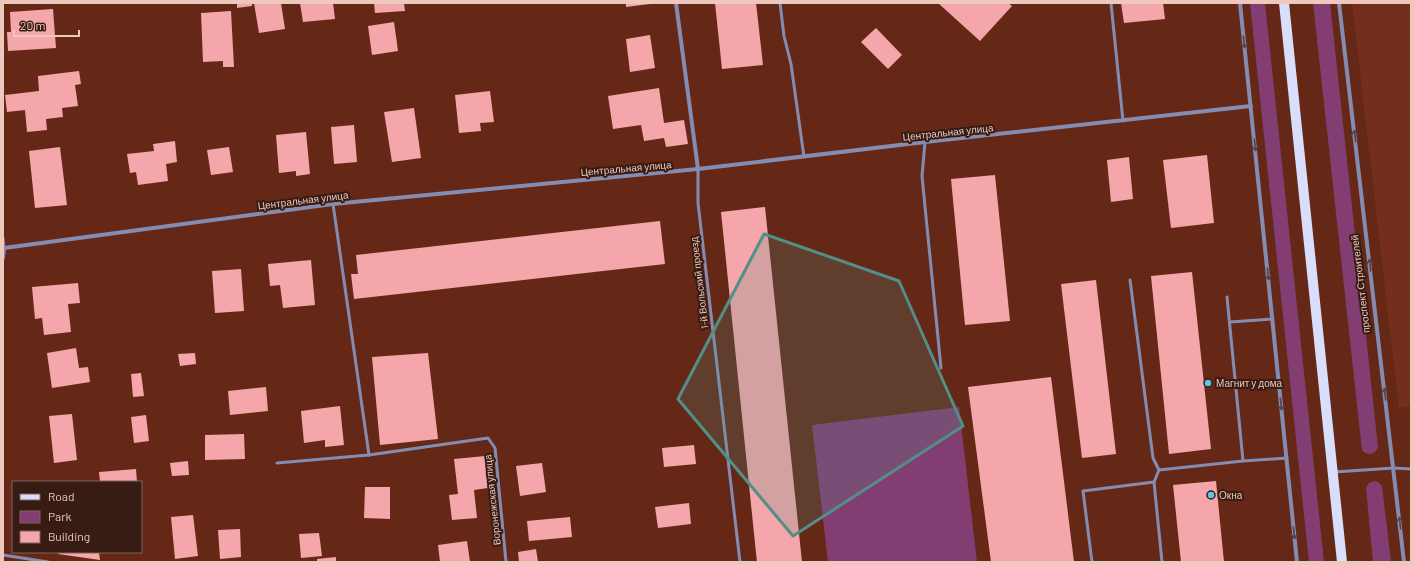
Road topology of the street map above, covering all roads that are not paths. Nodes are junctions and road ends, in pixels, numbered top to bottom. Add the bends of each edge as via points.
1 (676, 3) edge
2 (780, 3) edge
3 (1111, 3) edge
4 (1240, 3) edge
5 (1284, 3) edge
6 (1339, 3) edge
7 (1251, 106) junction
8 (1123, 121) junction
9 (925, 142) junction
10 (804, 157) junction
11 (698, 169) junction
12 (333, 204) junction
13 (3, 238) edge
14 (4, 247) edge
15 (3, 258) edge
16 (1130, 280) dead end
17 (1228, 298) dead end
18 (1273, 319) junction
19 (1230, 322) junction
20 (941, 368) dead end
21 (368, 455) junction
22 (1287, 458) junction
23 (1243, 461) junction
24 (277, 463) dead end
25 (1394, 468) junction
26 (1411, 469) edge
27 (1159, 470) junction
28 (1333, 472) junction
29 (1154, 482) junction
30 (3, 555) edge
31 (48, 562) edge
32 (506, 562) edge
33 (740, 562) edge
34 (1092, 562) edge
35 (1162, 562) edge
36 (1297, 562) edge
37 (1342, 562) edge
38 (1404, 562) edge

1 - 11 street, 1-й Вольский проезд
2 - 10 lane
3 - 8 lane
4 -> 7 street
5 - 28 main road
25 -> 6 street, проспект Строителей
7 - 8 street, Центральная улица
7 -> 18 street
8 - 9 street, Центральная улица
9 - 10 street, Центральная улица
9 - 20 lane via 922,176
10 - 11 street, Центральная улица
11 - 12 street, Центральная улица
11 - 33 lane, 1-й Вольский проезд via 698,203
12 - 14 street, Центральная улица
12 - 21 lane
13 - 14 lane
14 - 15 street
16 - 27 lane via 1153,458
17 - 19 lane
18 - 19 lane
18 -> 22 street
19 - 23 lane
21 - 24 lane
21 - 32 lane, Воронежская улица via 488,438 495,448
22 - 23 lane
22 -> 36 street
23 - 27 lane
25 - 26 lane
25 - 28 lane
38 -> 25 street, проспект Строителей
27 - 29 lane
28 - 37 main road
29 - 34 lane via 1083,491
29 - 35 lane
30 - 31 lane

